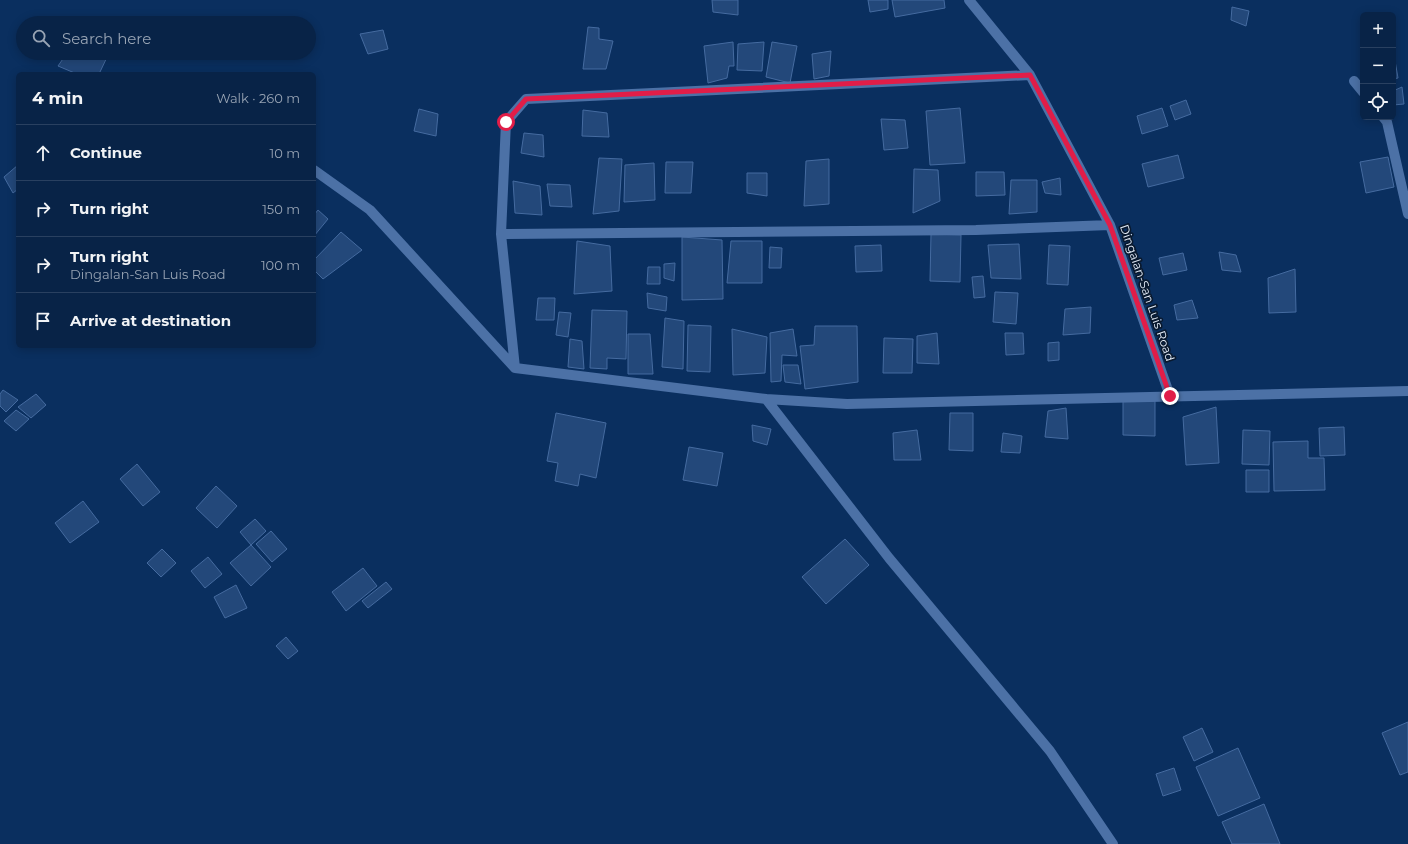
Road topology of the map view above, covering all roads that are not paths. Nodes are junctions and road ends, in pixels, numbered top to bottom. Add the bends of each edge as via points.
1 (969, 0) edge
2 (1030, 75) junction
3 (1354, 81) dead end
4 (1360, 88) edge
5 (1385, 120) edge
6 (316, 171) edge
7 (1408, 214) edge
8 (1110, 225) junction
9 (501, 234) junction
10 (515, 368) junction
11 (1408, 391) edge
12 (1170, 396) junction
13 (766, 399) junction
14 (1113, 844) edge

1 - 2 street, Dingalan-San Luis Road
2 - 8 street, Dingalan-San Luis Road
2 - 9 street via 526,99 506,122
3 - 4 street
5 - 7 street
6 - 10 street via 370,210
8 - 9 street via 976,230
8 - 12 street, Dingalan-San Luis Road
9 - 10 street
10 - 13 street
11 - 12 street
12 - 13 street via 847,404
13 - 14 street via 889,558 1050,752

